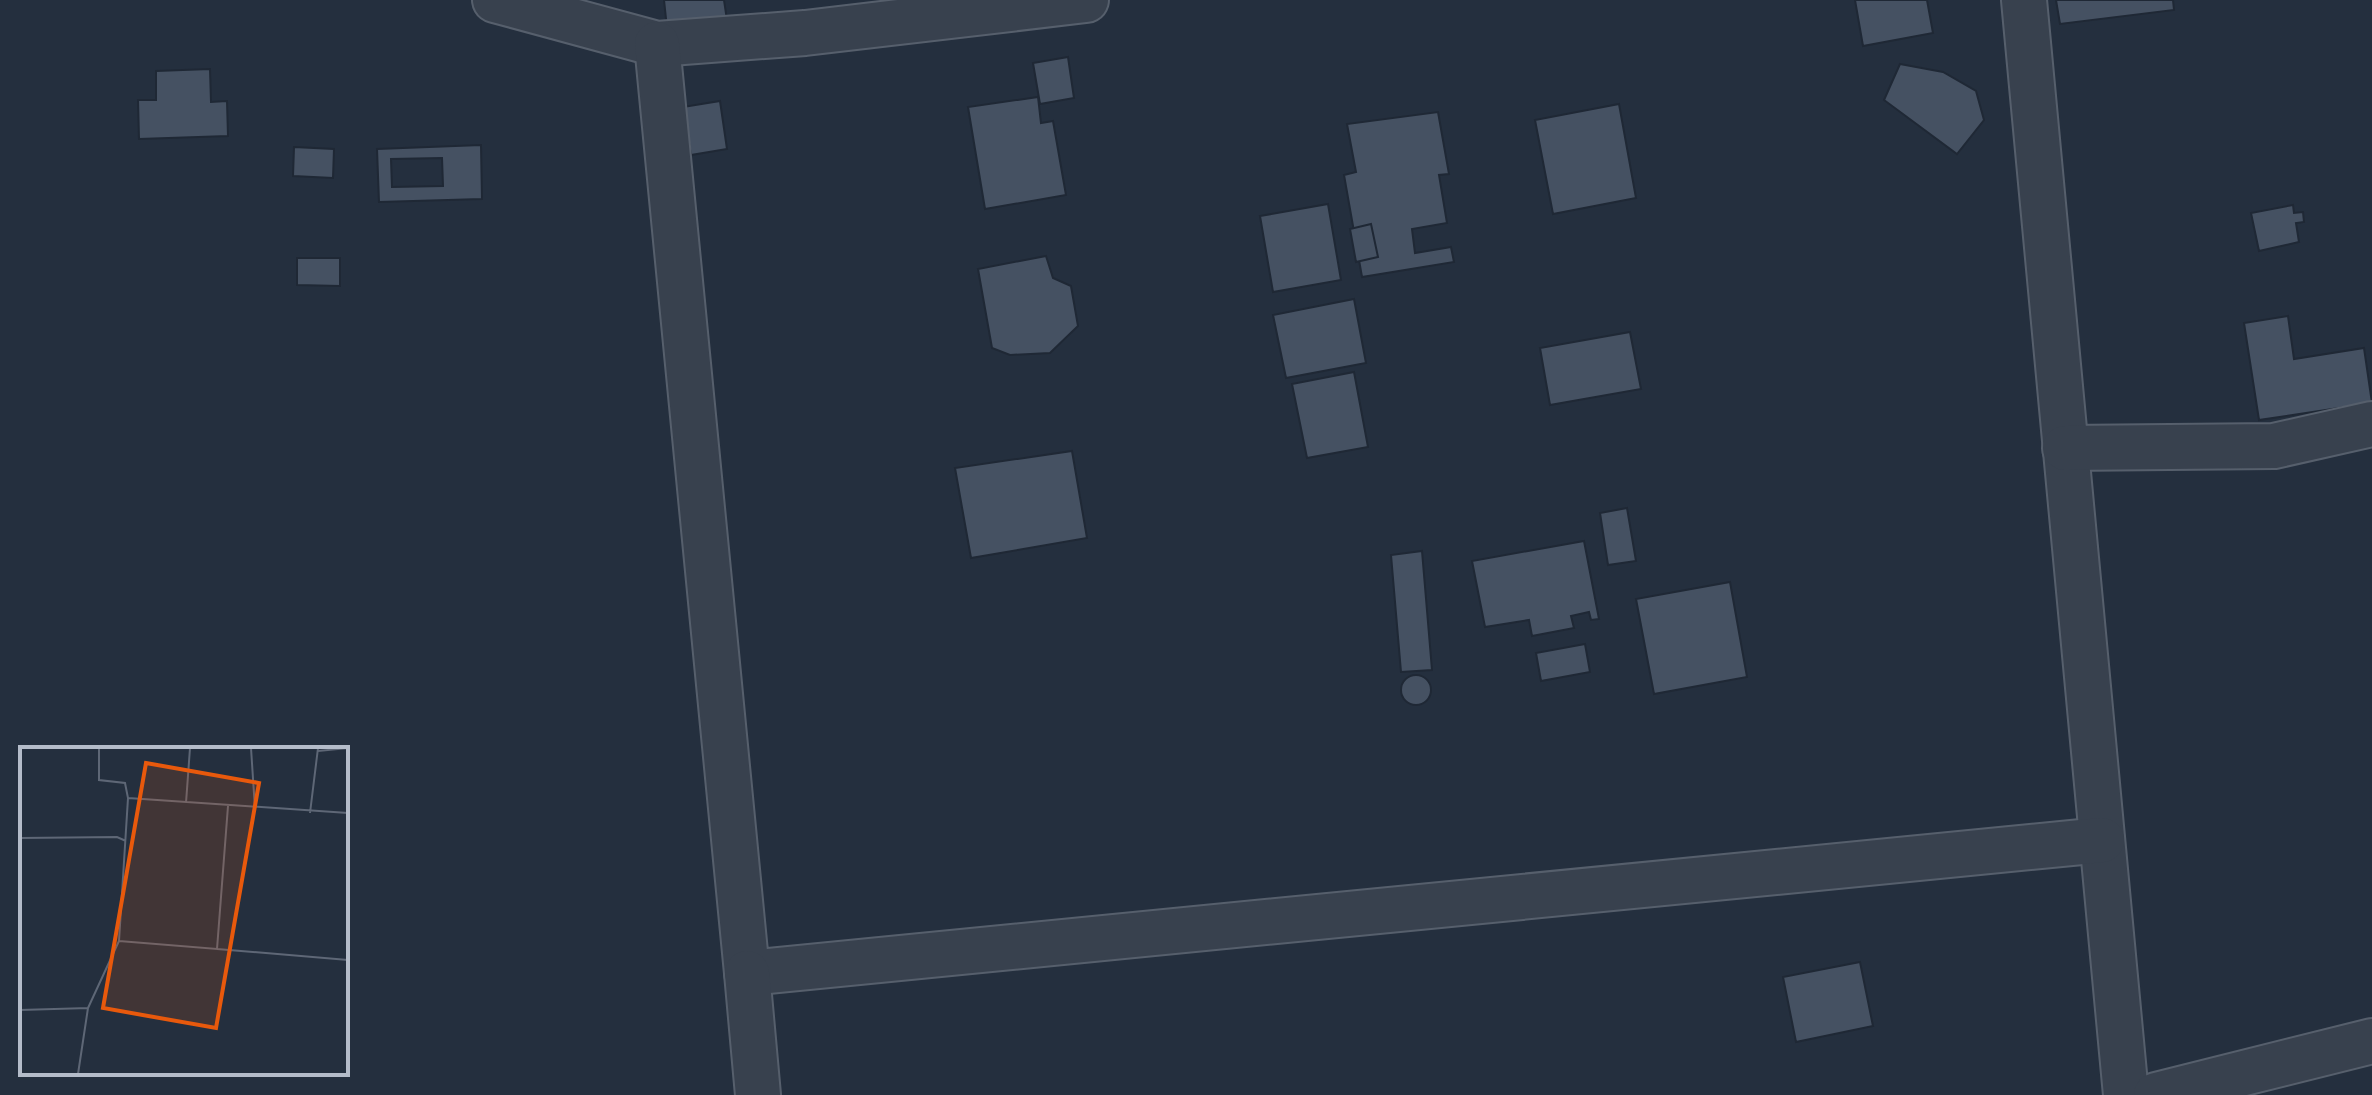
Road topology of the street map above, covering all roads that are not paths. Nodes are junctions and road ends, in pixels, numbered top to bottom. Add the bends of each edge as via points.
1 (495, 0) edge
2 (1086, 0) edge
3 (2024, 0) edge
4 (657, 44) junction
5 (2372, 424) edge
6 (2065, 448) junction
7 (2102, 840) junction
8 (747, 973) junction
9 (2372, 1041) edge
10 (758, 1095) edge
11 (2126, 1095) edge
12 (2156, 1095) edge

1 - 4 street
2 - 4 street via 805,33
3 - 6 street
4 - 8 street
5 - 6 street via 2274,446
6 - 7 street
7 - 8 street
7 - 11 street
8 - 10 street
9 - 12 street

